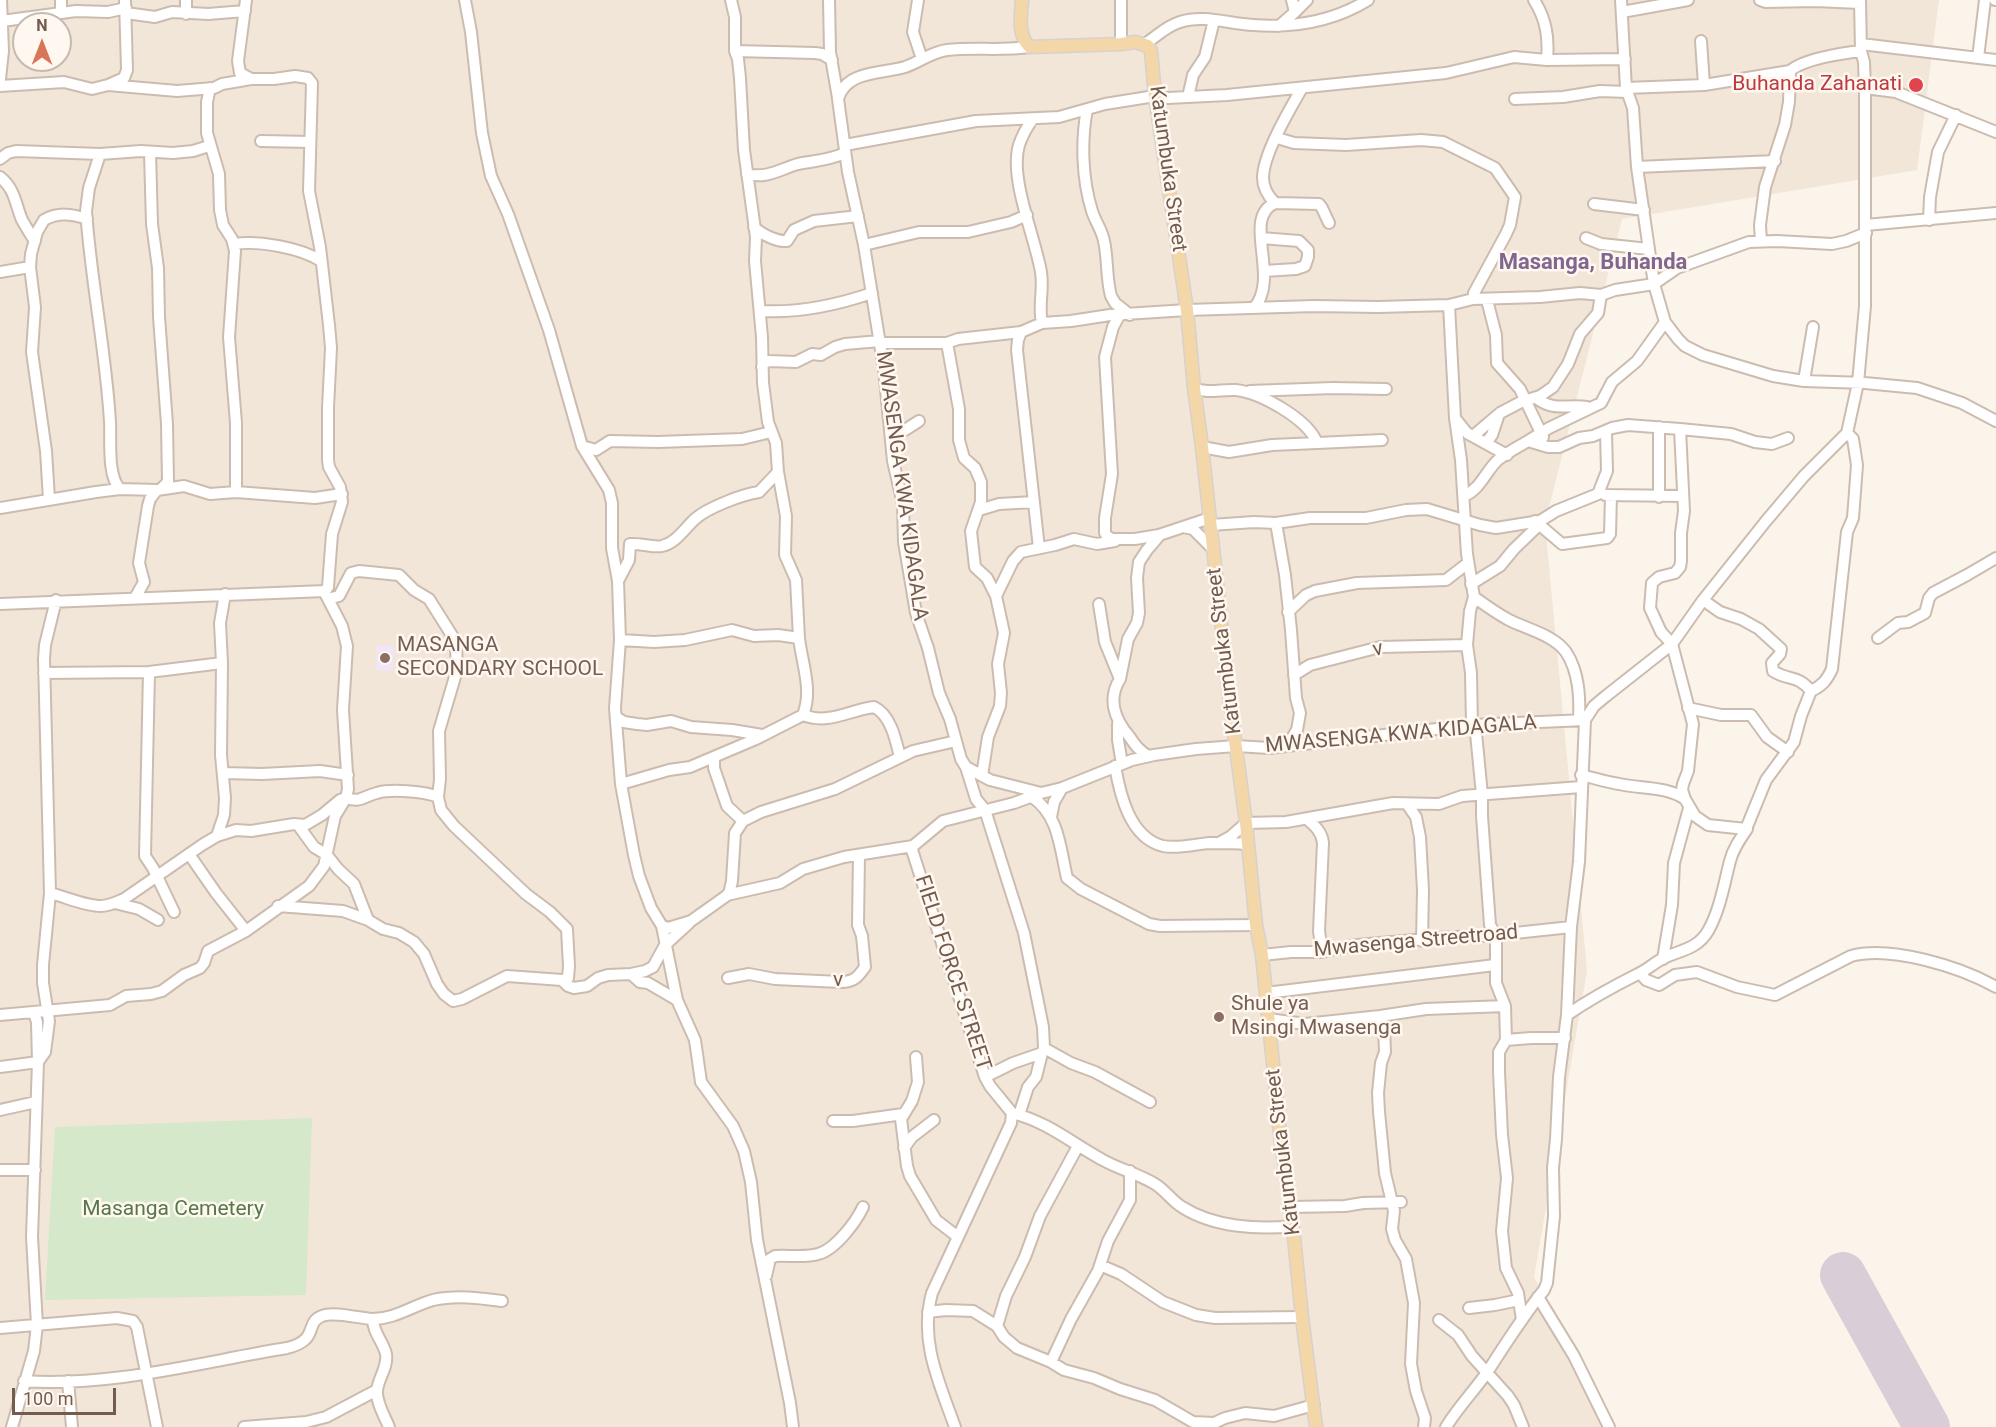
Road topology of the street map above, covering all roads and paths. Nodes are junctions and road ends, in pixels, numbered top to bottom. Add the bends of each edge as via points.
1 (1, 0) edge
2 (186, 0) edge
3 (465, 0) edge
4 (731, 0) edge
5 (829, 0) edge
6 (918, 0) edge
7 (1022, 0) edge
8 (1121, 0) edge
9 (1292, 0) edge
10 (1307, 0) edge
11 (1368, 0) edge
12 (1534, 0) edge
13 (1621, 0) edge
14 (1688, 0) edge
15 (1760, 0) edge
16 (1984, 0) edge
17 (1860, 1) edge
18 (246, 6) edge
19 (126, 7) edge
20 (70, 12) edge
21 (1295, 12) junction
22 (1622, 12) junction
23 (186, 14) junction
24 (12, 20) edge
25 (1214, 20) junction
26 (2, 21) junction
27 (1279, 26) junction
28 (1701, 41) dead end
29 (1121, 44) junction
30 (1145, 44) junction
31 (1030, 47) junction
32 (1861, 48) junction
33 (735, 51) junction
34 (1978, 58) junction
35 (922, 59) junction
36 (1625, 59) junction
37 (832, 60) junction
38 (1547, 60) junction
39 (1996, 60) edge
40 (238, 61) junction
41 (127, 70) junction
42 (1790, 71) junction
43 (0, 79) edge
44 (251, 79) junction
45 (225, 84) junction
46 (1704, 85) junction
47 (0, 86) edge
48 (108, 86) junction
49 (138, 88) junction
50 (210, 88) junction
51 (1302, 88) junction
52 (1865, 88) junction
53 (1626, 90) junction
54 (1155, 96) junction
55 (1188, 97) junction
56 (838, 99) junction
57 (1515, 99) dead end
58 (1087, 109) junction
59 (1956, 115) junction
60 (1032, 120) junction
61 (1996, 132) edge
62 (1277, 138) junction
63 (261, 141) dead end
64 (310, 141) junction
65 (209, 146) junction
66 (845, 149) junction
67 (150, 153) junction
68 (100, 154) junction
69 (0, 159) edge
70 (1775, 161) junction
71 (1637, 167) junction
72 (747, 174) junction
73 (0, 177) edge
74 (1275, 203) junction
75 (1594, 204) dead end
76 (1644, 210) junction
77 (1996, 213) edge
78 (858, 216) junction
79 (1027, 216) junction
80 (87, 219) junction
81 (1929, 220) junction
82 (1329, 223) dead end
83 (754, 227) junction
84 (1866, 229) junction
85 (1261, 238) junction
86 (1586, 238) dead end
87 (35, 241) junction
88 (1761, 241) junction
89 (234, 244) junction
90 (864, 245) junction
91 (1649, 249) junction
92 (321, 261) junction
93 (30, 267) junction
94 (1264, 271) junction
95 (0, 272) edge
96 (1654, 284) junction
97 (872, 292) junction
98 (1601, 295) junction
99 (1473, 299) junction
100 (1487, 300) junction
101 (1449, 305) junction
102 (1254, 308) junction
103 (1187, 310) junction
104 (760, 311) junction
105 (1124, 315) junction
106 (1042, 322) junction
107 (1665, 322) junction
108 (1813, 327) dead end
109 (1021, 332) junction
110 (880, 342) junction
111 (947, 343) junction
112 (762, 367) junction
113 (1804, 381) junction
114 (1858, 383) junction
115 (1194, 388) junction
116 (1386, 389) dead end
117 (1244, 392) junction
118 (1536, 398) junction
119 (1525, 401) junction
120 (1590, 408) junction
121 (1500, 413) junction
122 (1455, 418) junction
123 (919, 421) dead end
124 (1996, 421) edge
125 (1659, 426) junction
126 (1680, 429) junction
127 (771, 432) junction
128 (1541, 432) junction
129 (1606, 432) junction
130 (1847, 433) junction
131 (891, 435) junction
132 (1473, 436) junction
133 (1788, 438) dead end
134 (1382, 440) dead end
135 (1528, 441) junction
136 (1317, 443) junction
137 (1486, 443) junction
138 (582, 446) junction
139 (1202, 447) junction
140 (1548, 447) junction
141 (1507, 454) junction
142 (778, 472) junction
143 (767, 485) junction
144 (120, 489) junction
145 (1033, 489) junction
146 (159, 490) junction
147 (782, 490) junction
148 (237, 492) junction
149 (342, 494) junction
150 (1598, 494) junction
151 (1611, 495) junction
152 (1464, 496) junction
153 (1683, 496) junction
154 (1659, 497) junction
155 (49, 499) junction
156 (1013, 502) junction
157 (1034, 502) junction
158 (0, 508) edge
159 (979, 510) junction
160 (1463, 519) junction
161 (1210, 522) junction
162 (1276, 523) junction
163 (1537, 523) junction
164 (1182, 527) junction
165 (1105, 533) junction
166 (1159, 535) junction
167 (1115, 541) junction
168 (1088, 544) junction
169 (1039, 548) junction
170 (1213, 549) junction
171 (1996, 558) edge
172 (1468, 563) junction
173 (618, 581) junction
174 (1471, 584) junction
175 (225, 594) junction
176 (327, 595) junction
177 (996, 596) junction
178 (1474, 597) junction
179 (135, 598) junction
180 (56, 600) junction
181 (1703, 600) junction
182 (0, 604) edge
183 (1099, 604) dead end
184 (1288, 612) junction
185 (799, 638) junction
186 (1878, 638) dead end
187 (620, 640) junction
188 (1672, 644) junction
189 (1467, 645) junction
190 (222, 663) junction
191 (149, 672) junction
192 (44, 673) junction
193 (1293, 675) junction
194 (1120, 679) junction
195 (1811, 691) junction
196 (1688, 708) junction
197 (803, 715) junction
198 (616, 717) junction
199 (1582, 720) junction
200 (1118, 724) junction
201 (1472, 725) junction
202 (763, 735) junction
203 (956, 741) junction
204 (1236, 746) junction
205 (1287, 746) junction
206 (1788, 752) junction
207 (1149, 756) junction
208 (714, 757) junction
209 (900, 757) junction
210 (1119, 765) junction
211 (966, 767) junction
212 (223, 773) junction
213 (348, 775) junction
214 (1581, 775) junction
215 (982, 776) junction
216 (621, 784) junction
217 (1581, 787) junction
218 (1062, 788) junction
219 (438, 791) junction
220 (1036, 795) junction
221 (1482, 795) junction
222 (346, 798) junction
223 (1687, 803) junction
224 (1407, 804) junction
225 (985, 810) junction
226 (1050, 817) junction
227 (1307, 819) junction
228 (743, 821) junction
229 (1246, 823) junction
230 (298, 825) junction
231 (1747, 829) junction
232 (217, 836) junction
233 (1219, 843) junction
234 (1247, 844) junction
235 (913, 846) junction
236 (189, 854) junction
237 (327, 855) junction
238 (860, 855) junction
239 (338, 869) junction
240 (321, 871) junction
241 (157, 877) junction
242 (50, 893) junction
243 (727, 895) junction
244 (115, 903) junction
245 (278, 906) junction
246 (174, 912) dead end
247 (159, 920) dead end
248 (368, 920) junction
249 (691, 921) junction
250 (1256, 925) junction
251 (662, 926) junction
252 (1571, 927) junction
253 (246, 931) junction
254 (1496, 935) junction
255 (1422, 941) junction
256 (665, 945) junction
257 (1322, 952) junction
258 (1262, 956) junction
259 (1663, 959) junction
260 (1496, 965) junction
261 (1640, 973) junction
262 (631, 974) junction
263 (728, 978) dead end
264 (562, 980) junction
265 (1996, 987) edge
266 (1266, 993) junction
267 (676, 1000) junction
268 (1505, 1006) junction
269 (48, 1011) junction
270 (34, 1013) junction
271 (0, 1015) edge
272 (1567, 1015) junction
273 (1380, 1016) junction
274 (1268, 1019) junction
275 (1564, 1038) junction
276 (1506, 1040) junction
277 (1043, 1051) junction
278 (916, 1058) dead end
279 (38, 1062) junction
280 (0, 1067) edge
281 (985, 1077) junction
282 (36, 1102) junction
283 (1150, 1102) dead end
284 (0, 1110) edge
285 (903, 1114) junction
286 (1016, 1114) junction
287 (890, 1115) junction
288 (934, 1120) dead end
289 (833, 1121) dead end
290 (902, 1129) junction
291 (1078, 1146) junction
292 (904, 1148) junction
293 (0, 1170) edge
294 (34, 1170) junction
295 (1130, 1171) junction
296 (1397, 1202) junction
297 (863, 1207) dead end
298 (1291, 1207) junction
299 (1293, 1226) junction
300 (958, 1237) junction
301 (1100, 1265) junction
302 (766, 1279) junction
303 (1538, 1297) junction
304 (502, 1300) dead end
305 (1519, 1300) junction
306 (1469, 1308) dead end
307 (928, 1312) junction
308 (1302, 1317) junction
309 (373, 1319) junction
310 (1439, 1320) dead end
311 (1522, 1320) junction
312 (37, 1325) junction
313 (997, 1326) junction
314 (0, 1328) edge
315 (1050, 1362) junction
316 (147, 1372) junction
317 (1487, 1372) junction
318 (85, 1380) junction
319 (24, 1381) junction
320 (68, 1381) junction
321 (377, 1390) junction
322 (72, 1405) junction
323 (1314, 1405) junction
324 (12, 1427) edge
325 (72, 1427) edge
326 (78, 1427) edge
327 (157, 1427) edge
328 (244, 1427) edge
329 (389, 1427) edge
330 (794, 1427) edge
331 (955, 1427) edge
332 (1316, 1427) edge
333 (1424, 1427) edge
334 (1446, 1427) edge
335 (1523, 1427) edge
336 (1609, 1427) edge

1 - 26 street
2 - 23 street
3 - 138 street via 491,176 549,330
4 - 33 street
5 - 37 street, MWASENGA KWA KIDAGALA
6 - 35 street via 913,32
7 - 31 main road via 1022,38
8 - 29 street
9 - 21 street
10 - 21 street
11 - 27 street via 1332,17
12 - 38 street via 1547,31
13 - 22 street
14 - 22 street
15 - 17 street
16 - 34 street
17 - 32 street
18 - 23 street
18 - 40 street
19 - 20 street via 108,12
19 - 23 street via 151,17 172,12
19 - 41 street
21 - 27 street
22 - 36 street
24 - 26 street
25 - 27 street
25 - 30 street via 1180,21
25 - 55 street via 1205,57 1193,75
26 - 43 street
28 - 46 street
29 - 30 main road
29 - 31 main road
30 - 54 main road, Katumbuka Street via 1151,51
31 - 35 street via 938,51
32 - 34 street
32 - 42 street via 1795,66
32 - 52 street
33 - 37 street via 815,53
33 - 72 street via 740,68
34 - 39 street
35 - 56 street via 903,68 861,76 845,86
36 - 38 street
36 - 53 street
37 - 56 street, MWASENGA KWA KIDAGALA
38 - 51 street via 1508,58 1446,73
40 - 44 street via 240,73
40 - 45 street
41 - 48 street via 124,78
41 - 49 street
42 - 46 street
42 - 70 street via 1787,118
44 - 45 street
44 - 64 street via 308,78 312,83
45 - 50 street
46 - 53 street
47 - 48 street via 64,82 92,89
48 - 49 street
49 - 50 street
50 - 65 street via 206,123
51 - 55 street
51 - 62 street
52 - 59 street via 1896,92
52 - 84 street
53 - 57 street
53 - 71 street via 1633,108
54 - 55 street
54 - 58 street
54 - 103 main road, Katumbuka Street
56 - 66 street, MWASENGA KWA KIDAGALA
58 - 60 street
58 - 105 street via 1084,150 1091,208 1104,240 1111,296
59 - 61 street
59 - 81 street via 1938,152
60 - 66 street via 976,121
60 - 79 street via 1017,155
62 - 74 street via 1263,178
62 - 99 street via 1294,143 1346,146 1432,140 1451,145 1496,168 1515,197 1513,213
63 - 64 street
64 - 92 street via 309,191
65 - 67 street via 186,152
65 - 89 street via 219,174 223,225
66 - 72 street via 823,161 796,165 766,176
66 - 78 street, MWASENGA KWA KIDAGALA
67 - 68 street
67 - 146 street via 167,424 168,480
68 - 69 street via 16,151
68 - 80 street via 86,201
70 - 71 street
70 - 88 street via 1762,201
71 - 76 street
72 - 83 street
73 - 87 street via 11,188 23,222
74 - 82 street via 1319,204
74 - 85 street via 1263,213
75 - 76 street
76 - 91 street
77 - 81 street
78 - 83 street via 814,221 794,230 784,241
78 - 90 street, MWASENGA KWA KIDAGALA
79 - 90 street via 968,232 919,232
79 - 106 street via 1042,279
80 - 87 street via 74,215 49,217
80 - 144 street via 108,383 112,469
81 - 84 street
83 - 104 street
84 - 88 street via 1855,238 1832,244
84 - 114 street
85 - 94 street
85 - 94 street via 1299,241 1308,250 1305,266
86 - 91 street via 1602,244
87 - 93 street
88 - 96 street via 1677,268
89 - 92 street via 263,244 303,252
89 - 148 street via 230,337
90 - 97 street, MWASENGA KWA KIDAGALA
91 - 96 street
92 - 149 street via 331,348 328,460
93 - 95 street
93 - 155 street via 35,307 32,352
94 - 102 street via 1263,293
96 - 98 street
96 - 107 street
97 - 104 street via 818,307
97 - 110 street, MWASENGA KWA KIDAGALA
98 - 100 street
98 - 118 street via 1598,313 1580,334 1563,372 1550,390
99 - 100 street
99 - 101 street
100 - 119 street via 1496,335 1497,363 1520,389
101 - 102 street
101 - 122 street
102 - 103 street
103 - 105 street
103 - 115 main road, Katumbuka Street
104 - 112 street
105 - 106 street
105 - 165 street via 1113,327 1105,357 1112,474
106 - 109 street
107 - 113 street via 1678,339 1703,355
107 - 120 street via 1637,361 1612,382 1601,403
108 - 113 street
109 - 111 street
109 - 145 street via 1018,362
110 - 111 street
110 - 112 street via 845,344 796,362 769,361
110 - 131 street, MWASENGA KWA KIDAGALA
111 - 159 street via 959,409 959,440 964,458 978,472 981,482
112 - 127 street
113 - 114 street
114 - 124 street via 1917,388 1962,403
114 - 130 street
115 - 117 street via 1206,392
115 - 139 main road, Katumbuka Street
116 - 117 street
117 - 136 street via 1282,407
118 - 119 street
118 - 120 street via 1547,406
119 - 121 street
119 - 128 street
120 - 128 street
121 - 132 street
121 - 137 street
122 - 132 street
122 - 152 street
123 - 131 street
125 - 126 street
125 - 129 street via 1628,425
125 - 154 street
126 - 133 street via 1731,434 1772,444
126 - 153 street
127 - 138 street via 742,439 610,441 596,450
127 - 142 street via 776,443
128 - 135 street
128 - 140 street
129 - 140 street
129 - 150 street via 1606,471
130 - 181 street via 1804,476
130 - 195 street via 1853,439 1856,458 1855,506 1847,532 1832,669 1825,682
131 - 203 street, MWASENGA KWA KIDAGALA via 916,613
132 - 137 street
134 - 136 street
135 - 140 street
135 - 141 street
136 - 139 street via 1229,452
137 - 141 street
138 - 173 street via 609,490
139 - 161 main road, Katumbuka Street
141 - 152 street
142 - 143 street
142 - 147 street
143 - 147 street
143 - 173 street via 759,492 747,493 704,512 666,544 630,544 629,560
144 - 146 street
144 - 155 street
145 - 156 street
145 - 157 street
146 - 148 street via 184,486 210,494
146 - 179 street via 148,506 139,562 144,582
147 - 185 street via 785,555 796,579
148 - 149 street via 315,498
149 - 176 street via 332,534
150 - 151 street
150 - 163 street
151 - 154 street
151 - 163 street via 1610,534 1606,538 1562,544
152 - 160 street
153 - 154 street
153 - 188 street via 1680,567 1675,573 1655,579 1650,590 1650,608 1661,632
155 - 158 street
156 - 157 street
156 - 159 street
157 - 169 street
159 - 177 street via 971,531 975,567
160 - 162 street via 1433,509 1417,509 1366,518 1310,518
160 - 163 street via 1488,528
160 - 172 street
161 - 162 street
161 - 164 street
161 - 170 main road, Katumbuka Street
162 - 184 street
163 - 174 street via 1500,566
164 - 166 street
164 - 170 street via 1193,530
165 - 167 street
165 - 168 street
166 - 167 street
166 - 194 street via 1139,562 1139,613 1128,639
167 - 168 street
168 - 169 street via 1074,539
169 - 177 street via 1018,555
170 - 204 main road, Katumbuka Street
171 - 186 street via 1933,593 1925,613 1898,623
172 - 174 street
172 - 184 street via 1446,579 1357,583 1315,591
173 - 187 street
174 - 178 street
175 - 176 street
175 - 179 street
175 - 190 street via 220,623
176 - 213 street via 347,646 343,710
176 - 219 street via 339,596 351,573 393,573 429,599 453,637 458,658 455,682 439,730
177 - 215 street via 1004,633 998,664 1001,695 987,740
178 - 189 street
178 - 199 street via 1565,651 1577,679
179 - 180 street
180 - 182 street
180 - 192 street via 45,645
181 - 188 street
181 - 195 street via 1764,633 1781,649 1772,663 1773,671 1800,680
183 - 194 street via 1105,642
184 - 193 street
185 - 187 street via 778,634 754,636 732,630 685,640
185 - 197 street via 807,677
187 - 198 street
188 - 196 street
188 - 199 street
189 - 193 street, v via 1380,647 1310,665
189 - 201 street
190 - 191 street
190 - 212 street
191 - 192 street
191 - 241 street via 144,839 145,856
192 - 242 street
193 - 205 street via 1299,722
194 - 200 street via 1114,697
195 - 206 street
196 - 206 street via 1721,715 1751,715 1767,737
196 - 223 street via 1693,734 1683,784
197 - 202 street
197 - 209 street via 824,719 874,707 893,731
198 - 202 street via 637,724 671,721
198 - 216 street
199 - 201 street, MWASENGA KWA KIDAGALA
199 - 214 street
200 - 207 street
200 - 210 street
201 - 205 street, MWASENGA KWA KIDAGALA
201 - 221 street
202 - 208 street
203 - 209 street
203 - 211 street, MWASENGA KWA KIDAGALA
204 - 205 street, MWASENGA KWA KIDAGALA
204 - 207 street, MWASENGA KWA KIDAGALA
204 - 229 main road, Katumbuka Street
206 - 231 street via 1767,780
207 - 210 street, MWASENGA KWA KIDAGALA
208 - 216 street
208 - 228 street via 727,806
209 - 228 street via 835,789
210 - 218 street, MWASENGA KWA KIDAGALA
210 - 233 street via 1119,787 1125,806 1139,831 1150,841 1176,847
211 - 215 street, MWASENGA KWA KIDAGALA
211 - 225 street via 976,799
212 - 213 street via 320,771
212 - 232 street via 224,814
213 - 222 street
214 - 217 street
214 - 223 street via 1660,789 1675,793
215 - 220 street, MWASENGA KWA KIDAGALA
216 - 251 street via 639,876
217 - 221 street
217 - 252 street via 1579,862
218 - 220 street, MWASENGA KWA KIDAGALA
218 - 226 street
219 - 222 street via 382,792 355,801
219 - 264 street via 441,810 454,826 567,929 570,966 568,978
220 - 225 street, FIELD FORCE STREET
220 - 226 street
221 - 224 street via 1460,796 1439,804
221 - 254 street via 1490,925
222 - 230 street via 305,825
222 - 237 street via 334,816
223 - 231 street via 1699,821 1708,825
223 - 259 street via 1674,863
224 - 227 street via 1383,804
224 - 255 street via 1416,817 1420,837
225 - 235 street, FIELD FORCE STREET via 943,821
225 - 277 street via 1024,933 1042,1016
226 - 250 street via 1067,878 1081,889 1160,926
227 - 229 street
227 - 257 street via 1316,826 1323,843 1319,931
228 - 243 street via 735,833 732,881
229 - 233 street
229 - 234 main road, Katumbuka Street
230 - 232 street via 236,830
230 - 237 street via 314,847
231 - 259 street via 1736,845 1707,932 1694,947
232 - 236 street
233 - 234 street
234 - 250 main road, Katumbuka Street
235 - 238 street
235 - 281 street, FIELD FORCE STREET
236 - 241 street
236 - 253 street
237 - 239 street
237 - 240 street
238 - 243 street via 803,869 780,884
238 - 263 street, v via 858,925 866,967 856,979 775,980 749,974
239 - 240 street
239 - 248 street via 354,885
240 - 245 street via 300,894
241 - 244 street
241 - 246 street
242 - 244 street via 93,905
242 - 269 street via 43,965
243 - 249 street
244 - 247 street via 140,909
245 - 248 street via 343,910
245 - 253 street
248 - 264 street via 414,942 424,954 437,984 453,1000 507,976
249 - 251 street
249 - 256 street
250 - 258 main road, Katumbuka Street
251 - 256 street
252 - 254 street, Mwasenga Streetroad
252 - 272 street
253 - 269 street via 208,951 202,966 162,991 126,996 110,1005
254 - 255 street, Mwasenga Streetroad
254 - 260 street
255 - 257 street, Mwasenga Streetroad via 1357,945
256 - 262 street via 653,967
256 - 267 street
257 - 258 street, Mwasenga Streetroad
258 - 266 main road, Katumbuka Street
259 - 261 street
260 - 266 street
260 - 268 street via 1496,983
261 - 265 street via 1659,985 1675,975 1696,972 1737,987 1774,994 1851,956 1877,953 1940,963
261 - 272 street
262 - 264 street via 608,975 582,987 568,986
262 - 267 street
266 - 274 main road, Katumbuka Street
267 - 302 street via 695,1040 701,1082 733,1126 744,1151
268 - 273 street via 1426,1009
268 - 276 street
269 - 270 street
269 - 279 street via 45,1052
270 - 271 street
270 - 279 street
272 - 275 street
273 - 274 street via 1305,1024
273 - 296 street via 1385,1052 1378,1112 1385,1173
274 - 298 main road, Katumbuka Street
275 - 276 street
275 - 303 street via 1553,1167 1553,1231 1547,1283
276 - 305 street via 1499,1052 1508,1178 1502,1231 1506,1268
277 - 281 street
277 - 283 street via 1095,1072
277 - 286 street via 1036,1077
278 - 285 street via 918,1082
279 - 280 street
279 - 282 street
281 - 286 street, FIELD FORCE STREET
282 - 284 street
282 - 294 street
285 - 287 street
285 - 290 street
286 - 291 street via 1050,1127
286 - 300 street
287 - 289 street
287 - 290 street
288 - 292 street
290 - 292 street
291 - 295 street
291 - 313 street via 1040,1216
292 - 300 street via 910,1176 936,1220
293 - 294 street
294 - 312 street via 32,1237
295 - 299 street via 1160,1187 1192,1213 1261,1229
295 - 301 street via 1131,1200 1108,1241
296 - 298 street
296 - 333 street via 1392,1228 1406,1259 1414,1303 1411,1364
297 - 302 street via 848,1231 828,1249 817,1255 770,1259
298 - 299 main road, Katumbuka Street
299 - 308 main road, Katumbuka Street
300 - 307 street via 932,1293
301 - 308 street via 1122,1274 1163,1302 1196,1315
301 - 315 street
302 - 330 street
303 - 311 street
303 - 336 street via 1574,1356
304 - 309 street via 448,1298
305 - 306 street
305 - 311 street
307 - 313 street via 973,1311
307 - 331 street via 929,1346
308 - 323 main road, Katumbuka Street
309 - 316 street via 323,1315 314,1322 307,1339 297,1346
309 - 321 street via 386,1357
310 - 317 street via 1458,1335
311 - 317 street
312 - 314 street
312 - 316 street via 117,1318 133,1321
312 - 319 street
313 - 315 street via 1017,1348
315 - 323 street via 1155,1400 1193,1422 1214,1423 1245,1413 1274,1416
316 - 318 street
316 - 327 street
317 - 334 street
317 - 335 street via 1515,1405
318 - 320 street
318 - 322 street
319 - 320 street
319 - 324 street
320 - 322 street
321 - 328 street via 326,1417
321 - 329 street
322 - 325 street
322 - 326 street
323 - 332 main road, Katumbuka Street

